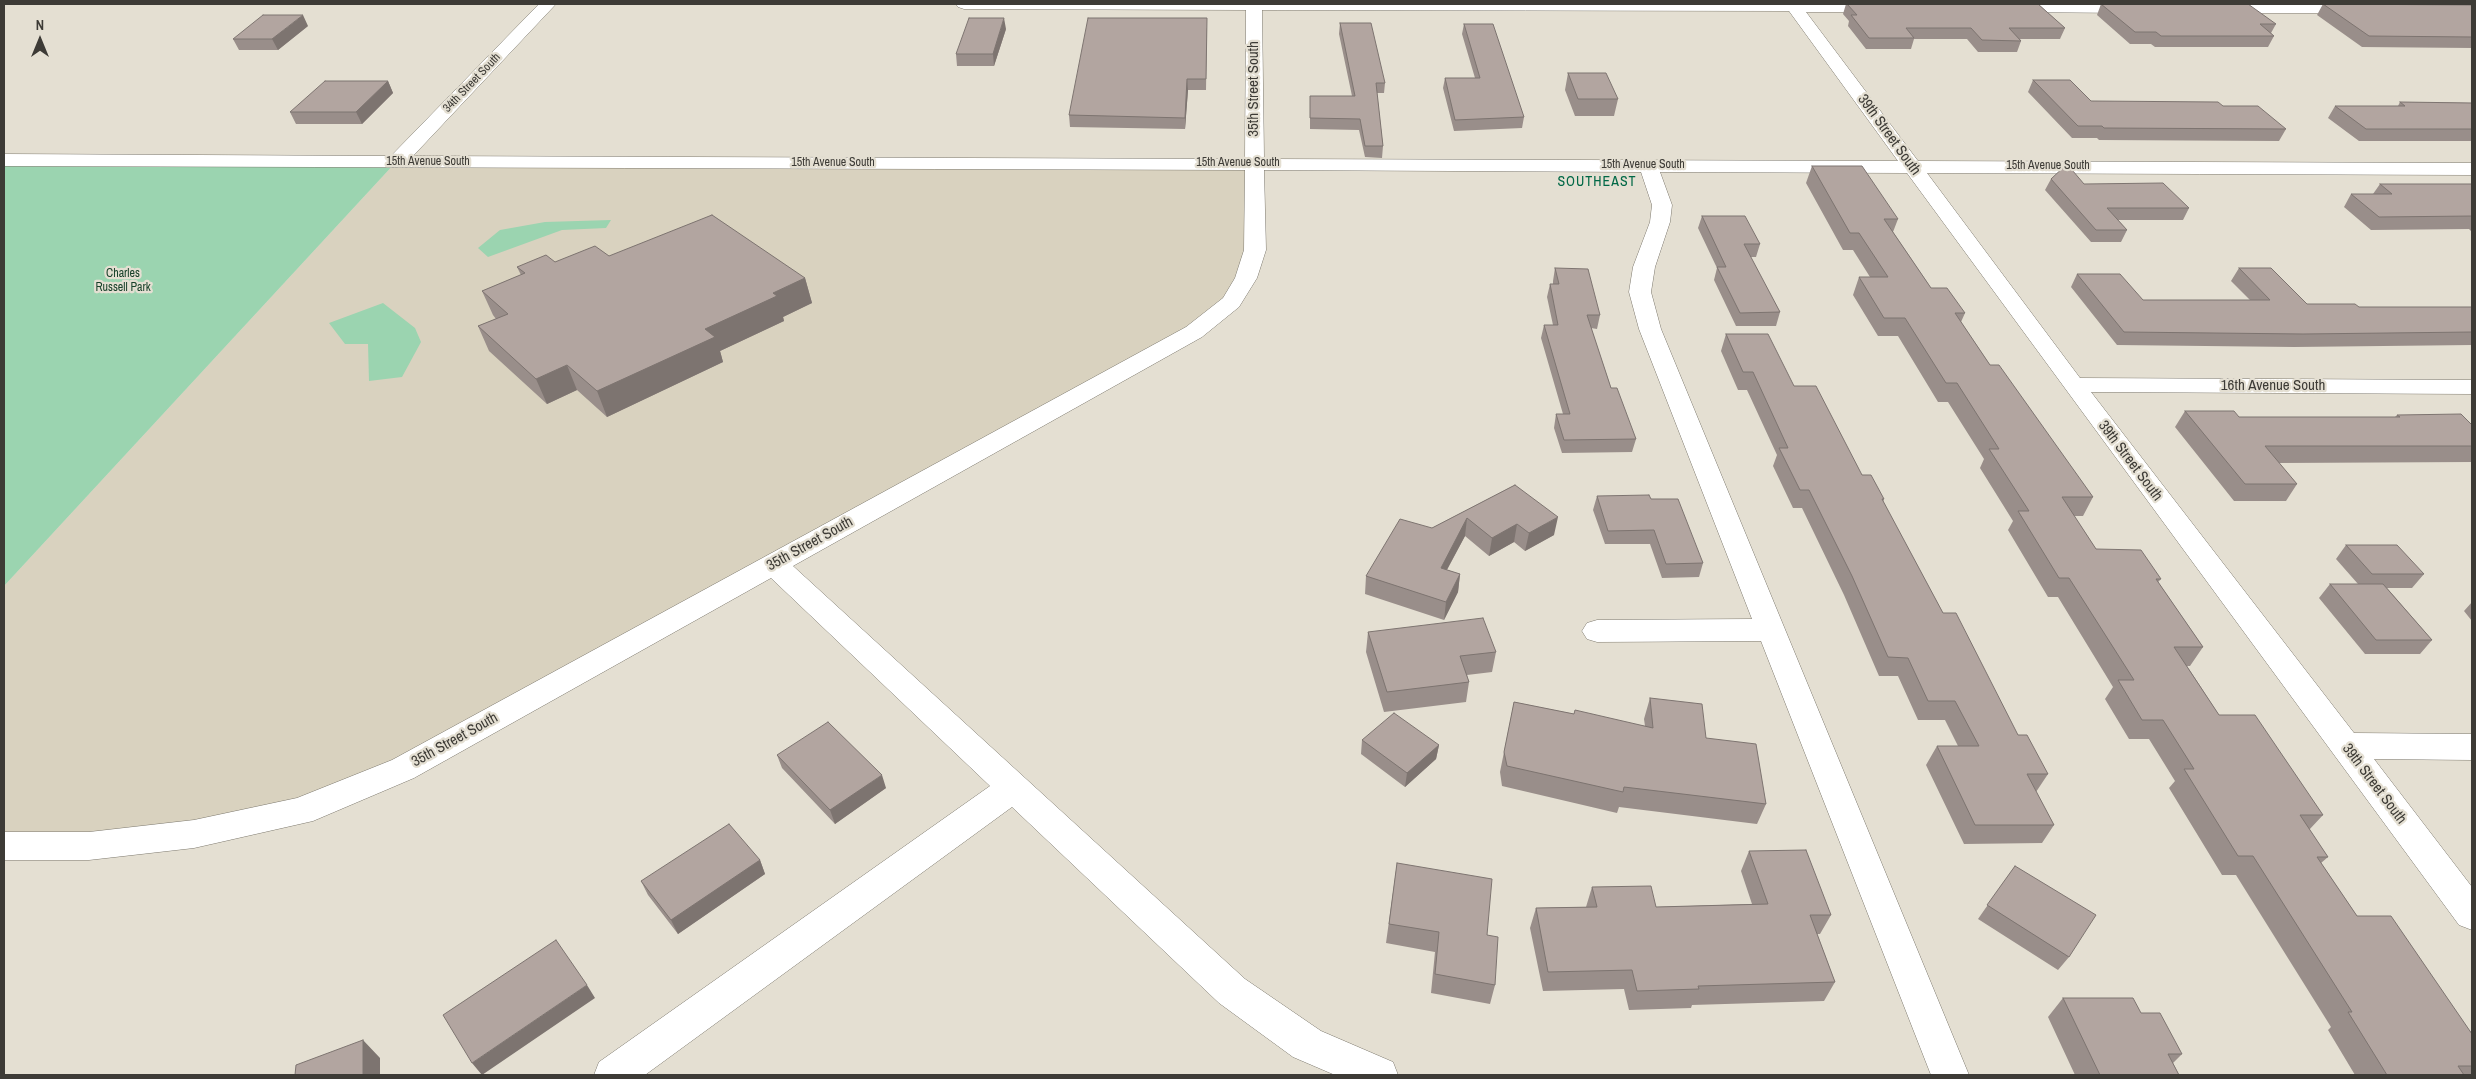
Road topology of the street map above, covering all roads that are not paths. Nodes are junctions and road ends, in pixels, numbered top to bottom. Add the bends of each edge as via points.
1 (548, 4) edge
2 (964, 4) edge
3 (1254, 4) edge
4 (1793, 5) edge
5 (1894, 7) edge
6 (1993, 7) edge
7 (2153, 8) edge
8 (2203, 8) edge
9 (2372, 8) edge
10 (4, 160) edge
11 (396, 162) junction
12 (1254, 163) junction
13 (1648, 165) junction
14 (1911, 166) junction
15 (2472, 169) edge
16 (2073, 385) junction
17 (2472, 387) edge
18 (773, 564) junction
19 (1771, 630) junction
20 (1597, 631) dead end
21 (2346, 746) junction
22 (2472, 747) edge
23 (1012, 788) junction
24 (4, 846) edge
25 (2472, 914) edge
26 (613, 1075) edge
27 (1379, 1075) edge
28 (1950, 1075) edge

1 - 11 street, 34th Street South
2 - 3 street
3 - 4 street
3 - 12 street, 35th Street South
4 - 5 street
4 - 14 street, 39th Street South
6 - 7 street
8 - 9 street
10 - 11 street, 15th Avenue South
11 - 12 street, 15th Avenue South
12 - 13 street, 15th Avenue South
12 - 18 street, 35th Street South via 1255,250 1246,278 1231,302 1186,337
13 - 14 street, 15th Avenue South
13 - 19 street via 1662,205 1640,292 1650,329
14 - 15 street, 15th Avenue South
14 - 16 street, 39th Street South
16 - 17 street, 16th Avenue South
16 - 21 street, 39th Street South
18 - 23 street
18 - 24 street, 35th Street South via 403,769 301,810 194,834 89,846
19 - 20 street
19 - 28 street
21 - 22 street
21 - 25 street, 39th Street South
23 - 26 street
23 - 27 street via 1232,991 1306,1044

